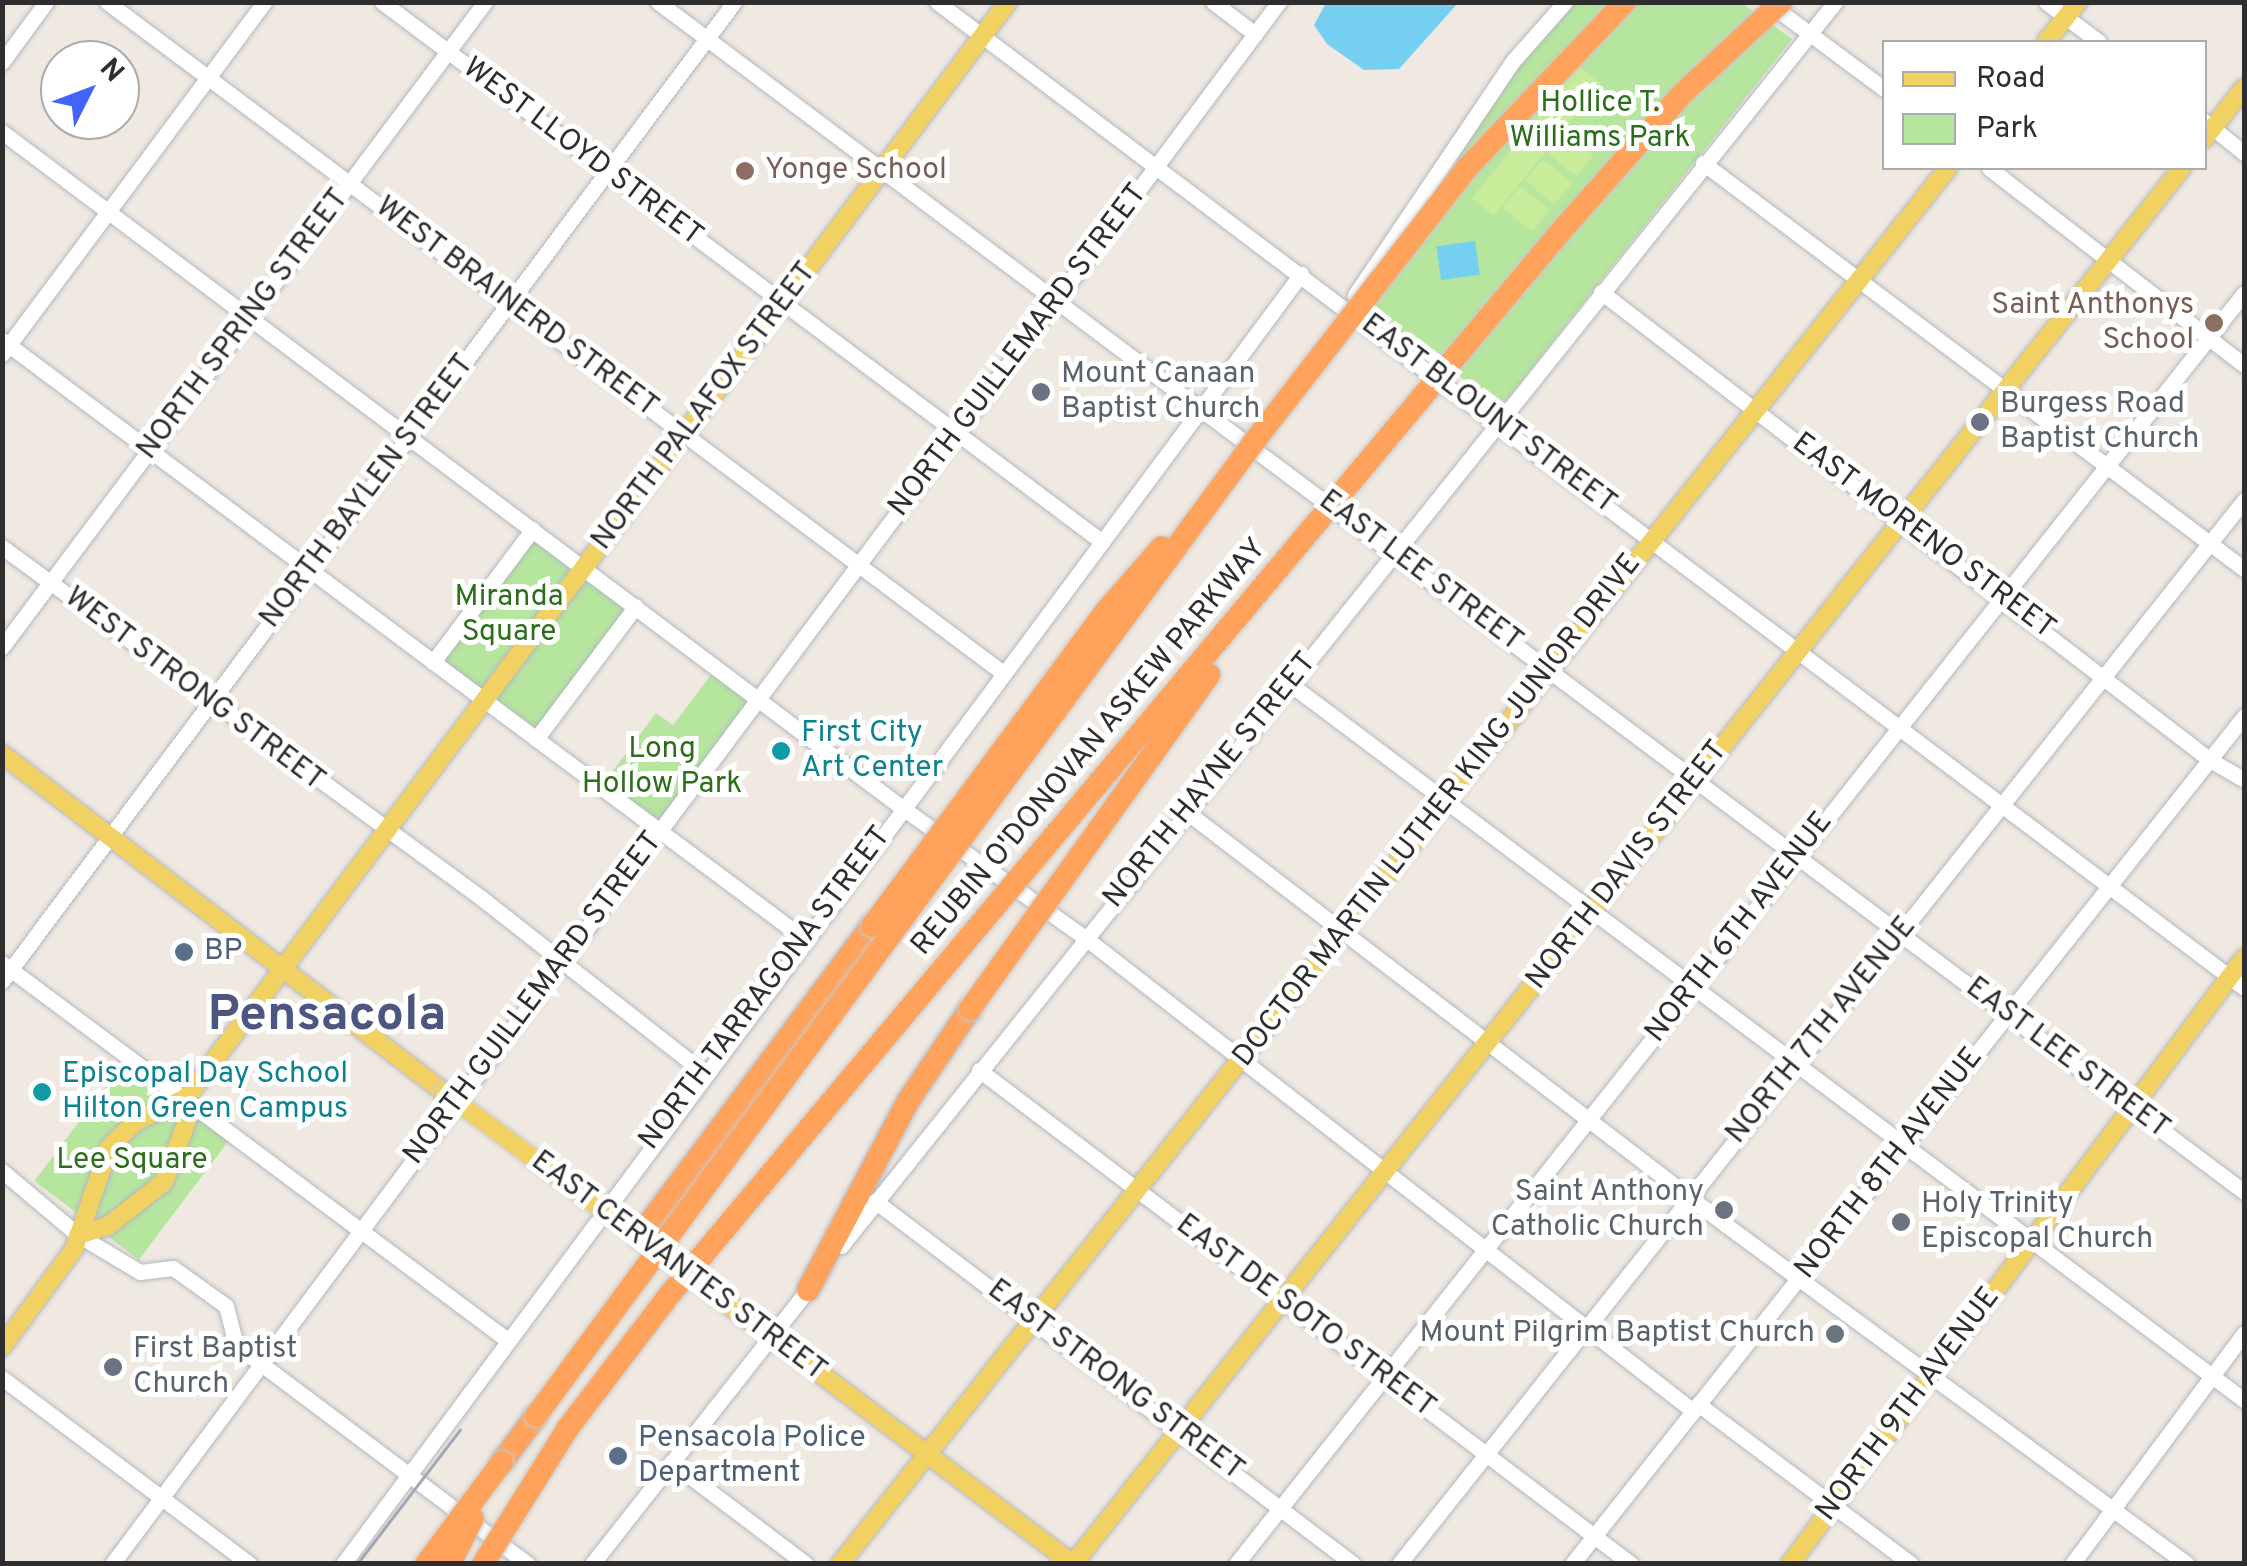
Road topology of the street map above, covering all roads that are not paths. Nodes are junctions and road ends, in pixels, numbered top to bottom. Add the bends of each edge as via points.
1 (46, 2) edge
2 (106, 2) edge
3 (264, 2) edge
4 (382, 2) edge
5 (484, 2) edge
6 (658, 2) edge
7 (734, 2) edge
8 (937, 2) edge
9 (1008, 2) edge
10 (1212, 2) edge
11 (1278, 2) edge
12 (1565, 2) edge
13 (1625, 2) edge
14 (1768, 2) edge
15 (1782, 2) edge
16 (1835, 2) edge
17 (2046, 2) edge
18 (2072, 10) edge
19 (1808, 32) junction
20 (1255, 34) junction
21 (983, 36) junction
22 (706, 40) junction
23 (2048, 40) edge
24 (2097, 40) edge
25 (448, 52) junction
26 (2, 62) edge
27 (209, 76) junction
28 (1882, 88) edge
29 (2244, 88) edge
30 (2207, 129) edge
31 (3, 134) edge
32 (2244, 153) edge
33 (1703, 163) junction
34 (1156, 167) junction
35 (883, 170) junction
36 (1946, 170) edge
37 (1993, 170) edge
38 (2180, 170) edge
39 (607, 171) junction
40 (349, 184) junction
41 (108, 212) junction
42 (2110, 258) junction
43 (1301, 274) junction
44 (1859, 280) junction
45 (1601, 292) junction
46 (2244, 293) edge
47 (1057, 300) junction
48 (783, 302) junction
49 (509, 304) junction
50 (1346, 309) junction
51 (249, 317) junction
52 (2210, 337) junction
53 (5, 346) edge
54 (2244, 365) edge
55 (2005, 390) junction
56 (1201, 408) junction
57 (1756, 410) junction
58 (1498, 422) junction
59 (685, 434) junction
60 (958, 434) junction
61 (409, 436) junction
62 (1388, 440) junction
63 (1261, 449) junction
64 (150, 450) junction
65 (2107, 466) junction
66 (2244, 500) edge
67 (1903, 518) junction
68 (532, 529) junction
69 (1654, 538) junction
70 (1102, 541) junction
71 (2210, 543) junction
72 (2, 547) edge
73 (1394, 554) junction
74 (859, 566) junction
75 (585, 568) junction
76 (2244, 569) edge
77 (310, 570) junction
78 (50, 582) junction
79 (2003, 597) junction
80 (636, 606) junction
81 (2, 646) edge
82 (1800, 648) junction
83 (433, 662) junction
84 (1549, 670) junction
85 (1003, 673) junction
86 (2104, 677) junction
87 (1290, 684) junction
88 (759, 698) junction
89 (485, 700) junction
90 (210, 702) junction
91 (2244, 716) edge
92 (1900, 727) junction
93 (536, 739) junction
94 (2, 754) edge
95 (2210, 760) junction
96 (1696, 780) junction
97 (2244, 780) edge
98 (1446, 801) junction
99 (901, 807) junction
100 (2001, 807) junction
101 (1188, 814) junction
102 (660, 831) junction
103 (386, 834) junction
104 (111, 836) junction
105 (1798, 856) junction
106 (2109, 888) junction
107 (1592, 911) junction
108 (1342, 930) junction
109 (1900, 933) junction
110 (1084, 937) junction
111 (803, 938) junction
112 (2244, 958) edge
113 (560, 964) junction
114 (5, 971) edge
115 (283, 971) junction
116 (2240, 981) edge
117 (1694, 987) junction
118 (2008, 1014) junction
119 (1490, 1040) junction
120 (1241, 1059) junction
121 (1797, 1064) junction
122 (979, 1070) junction
123 (703, 1072) junction
124 (186, 1098) junction
125 (2132, 1108) junction
126 (1590, 1117) junction
127 (1904, 1144) junction
128 (1387, 1169) junction
129 (2, 1171) edge
130 (1136, 1190) junction
131 (2244, 1192) edge
132 (1689, 1198) junction
133 (875, 1200) junction
134 (361, 1231) junction
135 (631, 1231) junction
136 (78, 1235) junction
137 (2032, 1240) junction
138 (1487, 1248) junction
139 (1798, 1279) junction
140 (808, 1290) junction
141 (1282, 1300) junction
142 (1033, 1318) junction
143 (1588, 1327) junction
144 (2244, 1333) edge
145 (772, 1336) junction
146 (506, 1340) junction
147 (2, 1347) edge
148 (262, 1364) junction
149 (1933, 1373) junction
150 (1385, 1376) junction
151 (2212, 1376) junction
152 (2, 1378) edge
153 (2244, 1400) edge
154 (1696, 1408) junction
155 (1180, 1429) junction
156 (1487, 1453) junction
157 (927, 1454) junction
158 (502, 1462) junction
159 (672, 1462) junction
160 (409, 1473) junction
161 (162, 1498) junction
162 (1834, 1506) junction
163 (1281, 1507) junction
164 (2113, 1508) junction
165 (1591, 1539) junction
166 (112, 1564) edge
167 (250, 1564) edge
168 (343, 1564) edge
169 (426, 1564) edge
170 (450, 1564) edge
171 (483, 1564) edge
172 (528, 1564) edge
173 (592, 1564) edge
174 (806, 1564) edge
175 (840, 1564) edge
176 (1073, 1564) edge
177 (1236, 1564) edge
178 (1353, 1564) edge
179 (1399, 1564) edge
180 (1572, 1564) edge
181 (1631, 1564) edge
182 (1790, 1564) edge
183 (1911, 1564) edge
184 (2072, 1564) edge
185 (2187, 1564) edge

1 - 26 street
2 - 27 street, WEST BRAINERD STREET
3 - 27 street
4 - 25 street, WEST LLOYD STREET
5 - 25 street, NORTH SPRING STREET
6 - 22 street, EAST LEE STREET
7 - 22 street, NORTH BAYLEN STREET
8 - 21 street, EAST BLOUNT STREET
9 - 21 main road, NORTH PALAFOX STREET
10 - 20 street
11 - 20 street, NORTH GUILLEMARD STREET
12 - 50 street via 1512,62
13 - 63 highway, REUBIN O'DONOVAN ASKEW PARKWAY, bridge via 1466,169
14 - 19 street
15 - 62 highway, REUBIN O'DONOVAN ASKEW PARKWAY, bridge via 1682,94
16 - 19 street, NORTH HAYNE STREET
17 - 18 street
18 - 23 main road
18 - 24 street
19 - 28 street
19 - 33 street, NORTH HAYNE STREET
20 - 34 street, NORTH GUILLEMARD STREET
21 - 34 street, EAST BLOUNT STREET
21 - 35 main road, NORTH PALAFOX STREET
22 - 35 street, EAST LEE STREET
22 - 39 street, NORTH BAYLEN STREET
25 - 39 street, WEST LLOYD STREET
25 - 40 street, NORTH SPRING STREET
27 - 40 street, WEST BRAINERD STREET
27 - 41 street
29 - 30 main road
30 - 32 street
31 - 41 street
33 - 44 street
33 - 45 street, NORTH HAYNE STREET
34 - 43 street, EAST BLOUNT STREET
34 - 47 street, NORTH GUILLEMARD STREET
35 - 47 street, EAST LEE STREET
35 - 48 main road, NORTH PALAFOX STREET
36 - 44 main road, DOCTOR MARTIN LUTHER KING JUNIOR DRIVE
37 - 42 street
38 - 42 main road, NORTH DAVIS STREET
39 - 48 street, WEST LLOYD STREET
39 - 49 street, NORTH BAYLEN STREET
40 - 49 street, WEST BRAINERD STREET
40 - 51 street, NORTH SPRING STREET
41 - 51 street
41 - 53 street
42 - 52 street
42 - 55 main road, NORTH DAVIS STREET
43 - 50 street, EAST BLOUNT STREET
43 - 56 street, NORTH TARRAGONA STREET
44 - 55 street
44 - 57 main road, DOCTOR MARTIN LUTHER KING JUNIOR DRIVE
45 - 57 street, EAST MORENO STREET
45 - 58 street, NORTH HAYNE STREET
46 - 52 street, NORTH 6TH AVENUE
47 - 56 street, EAST LEE STREET
47 - 60 street, NORTH GUILLEMARD STREET
48 - 59 main road, NORTH PALAFOX STREET
48 - 60 street, WEST LLOYD STREET
49 - 59 street, WEST BRAINERD STREET
49 - 61 street, NORTH BAYLEN STREET
50 - 58 street, EAST BLOUNT STREET
50 - 63 street via 1256,420
51 - 61 street
51 - 64 street, NORTH SPRING STREET
52 - 54 street
52 - 65 street, NORTH 6TH AVENUE
53 - 64 street
55 - 65 street
55 - 67 main road, NORTH DAVIS STREET
56 - 63 street, EAST LEE STREET
56 - 70 street, NORTH TARRAGONA STREET
57 - 67 street, EAST MORENO STREET
57 - 69 main road, DOCTOR MARTIN LUTHER KING JUNIOR DRIVE
58 - 69 street, EAST BLOUNT STREET
58 - 73 street, NORTH HAYNE STREET
59 - 74 street, WEST BRAINERD STREET
59 - 75 main road, NORTH PALAFOX STREET
60 - 70 street, WEST LLOYD STREET
60 - 74 street, NORTH GUILLEMARD STREET
61 - 68 street
61 - 77 street, NORTH BAYLEN STREET
62 - 140 highway, bridge via 1172,725 970,1009 908,1102
62 - 171 highway, REUBIN O'DONOVAN ASKEW PARKWAY, bridge via 639,1332 568,1428
63 - 73 street, EAST LEE STREET
63 - 135 highway, bridge via 1105,612
63 - 158 highway, REUBIN O'DONOVAN ASKEW PARKWAY, bridge
64 - 77 street
64 - 78 street, NORTH SPRING STREET
65 - 71 street
65 - 79 street, NORTH 6TH AVENUE
66 - 71 street, NORTH 7TH AVENUE
67 - 79 street, EAST MORENO STREET
67 - 82 main road, NORTH DAVIS STREET
68 - 75 street
68 - 83 street
69 - 82 street, EAST BLOUNT STREET
69 - 84 main road, DOCTOR MARTIN LUTHER KING JUNIOR DRIVE
70 - 85 street, NORTH TARRAGONA STREET
71 - 76 street
71 - 86 street, NORTH 7TH AVENUE
72 - 78 street, WEST STRONG STREET
73 - 84 street, EAST LEE STREET
73 - 87 street, NORTH HAYNE STREET
74 - 85 street, WEST BRAINERD STREET
74 - 88 street, NORTH GUILLEMARD STREET
75 - 80 street
75 - 89 main road, NORTH PALAFOX STREET
77 - 83 street
77 - 90 street, NORTH BAYLEN STREET
78 - 81 street, NORTH SPRING STREET
78 - 90 street, WEST STRONG STREET
79 - 86 street, EAST MORENO STREET
79 - 92 street, NORTH 6TH AVENUE
80 - 88 street
80 - 93 street
82 - 92 street, EAST BLOUNT STREET
82 - 96 main road, NORTH DAVIS STREET
83 - 89 street
84 - 96 street, EAST LEE STREET
84 - 98 main road, DOCTOR MARTIN LUTHER KING JUNIOR DRIVE
85 - 99 street, NORTH TARRAGONA STREET
86 - 95 street, EAST MORENO STREET
86 - 100 street, NORTH 7TH AVENUE
87 - 98 street
87 - 101 street, NORTH HAYNE STREET
88 - 99 street
88 - 102 street, NORTH GUILLEMARD STREET
89 - 93 street
89 - 103 main road, NORTH PALAFOX STREET
90 - 103 street, WEST STRONG STREET
90 - 104 street, NORTH BAYLEN STREET
91 - 95 street, NORTH 8TH AVENUE
92 - 100 street, EAST BLOUNT STREET
92 - 105 street, NORTH 6TH AVENUE
93 - 102 street
94 - 104 main road, EAST CERVANTES STREET
95 - 97 street, EAST MORENO STREET
95 - 106 street, NORTH 8TH AVENUE
96 - 105 street, EAST LEE STREET
96 - 107 main road, NORTH DAVIS STREET
98 - 107 street
98 - 108 main road, DOCTOR MARTIN LUTHER KING JUNIOR DRIVE
99 - 110 street
99 - 111 street, NORTH TARRAGONA STREET
100 - 106 street, EAST BLOUNT STREET
100 - 109 street, NORTH 7TH AVENUE
101 - 108 street
101 - 110 street, NORTH HAYNE STREET
102 - 111 street
102 - 113 street, NORTH GUILLEMARD STREET
103 - 113 street via 480,897
103 - 115 main road, NORTH PALAFOX STREET
104 - 114 street, NORTH BAYLEN STREET
104 - 115 main road, EAST CERVANTES STREET
105 - 109 street, EAST LEE STREET
105 - 117 street, NORTH 6TH AVENUE
106 - 116 street, EAST BLOUNT STREET
106 - 118 street, NORTH 8TH AVENUE
107 - 117 street
107 - 119 main road, NORTH DAVIS STREET
108 - 119 street
108 - 120 main road, DOCTOR MARTIN LUTHER KING JUNIOR DRIVE
109 - 118 street, EAST LEE STREET
109 - 121 street, NORTH 7TH AVENUE
110 - 120 street
110 - 122 street, NORTH HAYNE STREET
111 - 123 street, NORTH TARRAGONA STREET
112 - 116 main road, NORTH 9TH AVENUE
113 - 123 street
113 - 134 street, NORTH GUILLEMARD STREET
114 - 124 street
115 - 124 main road, NORTH PALAFOX STREET
115 - 135 main road, EAST CERVANTES STREET, bridge
116 - 125 main road, NORTH 9TH AVENUE
117 - 121 street
117 - 126 street, NORTH 6TH AVENUE
118 - 125 street, EAST LEE STREET
118 - 127 street, NORTH 8TH AVENUE
119 - 126 street
119 - 128 main road, NORTH DAVIS STREET
120 - 128 street
120 - 130 main road, DOCTOR MARTIN LUTHER KING JUNIOR DRIVE
121 - 127 street
121 - 132 street, NORTH 7TH AVENUE
122 - 130 street, EAST DE SOTO STREET
122 - 133 street, NORTH HAYNE STREET
123 - 146 street, NORTH TARRAGONA STREET
124 - 134 street
124 - 136 main road, NORTH PALAFOX STREET via 136,1121 108,1148
124 - 136 main road, NORTH PALAFOX STREET via 187,1121 164,1182 108,1226
125 - 131 street, EAST LEE STREET
125 - 137 main road, NORTH 9TH AVENUE
126 - 132 street
126 - 138 street, NORTH 6TH AVENUE
127 - 137 street
127 - 139 street, NORTH 8TH AVENUE
128 - 138 street
128 - 141 main road, NORTH DAVIS STREET
129 - 136 street
130 - 141 street, EAST DE SOTO STREET
130 - 142 main road, DOCTOR MARTIN LUTHER KING JUNIOR DRIVE
132 - 139 street
132 - 143 street, NORTH 7TH AVENUE
133 - 140 street, NORTH HAYNE STREET
133 - 142 street, EAST STRONG STREET
134 - 146 street
134 - 148 street, NORTH GUILLEMARD STREET
135 - 145 main road, EAST CERVANTES STREET
136 - 147 main road, NORTH PALAFOX STREET
136 - 148 street via 140,1272 173,1268 226,1306 236,1345
137 - 149 main road, NORTH 9TH AVENUE
137 - 151 street
138 - 143 street
138 - 150 street, NORTH 6TH AVENUE
139 - 149 street
139 - 154 street, NORTH 8TH AVENUE
140 - 145 street, NORTH HAYNE STREET
141 - 150 street, EAST DE SOTO STREET
141 - 155 main road, NORTH DAVIS STREET
142 - 155 street, EAST STRONG STREET
142 - 157 main road, DOCTOR MARTIN LUTHER KING JUNIOR DRIVE
143 - 154 street
143 - 156 street, NORTH 7TH AVENUE
144 - 151 street
145 - 157 main road, EAST CERVANTES STREET
145 - 159 street, NORTH HAYNE STREET
146 - 160 street, NORTH TARRAGONA STREET
148 - 160 street
148 - 161 street, NORTH GUILLEMARD STREET
149 - 162 main road, NORTH 9TH AVENUE
149 - 164 street
150 - 156 street, EAST DE SOTO STREET
150 - 163 street, NORTH 6TH AVENUE
151 - 153 street
151 - 164 street
152 - 161 street
154 - 162 street
154 - 165 street, NORTH 8TH AVENUE
155 - 163 street, EAST STRONG STREET
155 - 176 main road, NORTH DAVIS STREET
156 - 165 street, EAST DE SOTO STREET
156 - 179 street, NORTH 7TH AVENUE
157 - 175 main road, DOCTOR MARTIN LUTHER KING JUNIOR DRIVE
157 - 176 main road, EAST CERVANTES STREET
158 - 169 highway, bridge
158 - 170 highway, REUBIN O'DONOVAN ASKEW PARKWAY, bridge
159 - 173 street, NORTH HAYNE STREET
159 - 174 street
160 - 168 street, NORTH TARRAGONA STREET
160 - 172 street
161 - 166 street, NORTH GUILLEMARD STREET
161 - 167 street
162 - 182 main road, NORTH 9TH AVENUE
162 - 183 street
163 - 177 street, NORTH 6TH AVENUE
163 - 178 street, EAST STRONG STREET
164 - 184 street
164 - 185 street
165 - 180 street, NORTH 8TH AVENUE
165 - 181 street, EAST DE SOTO STREET

